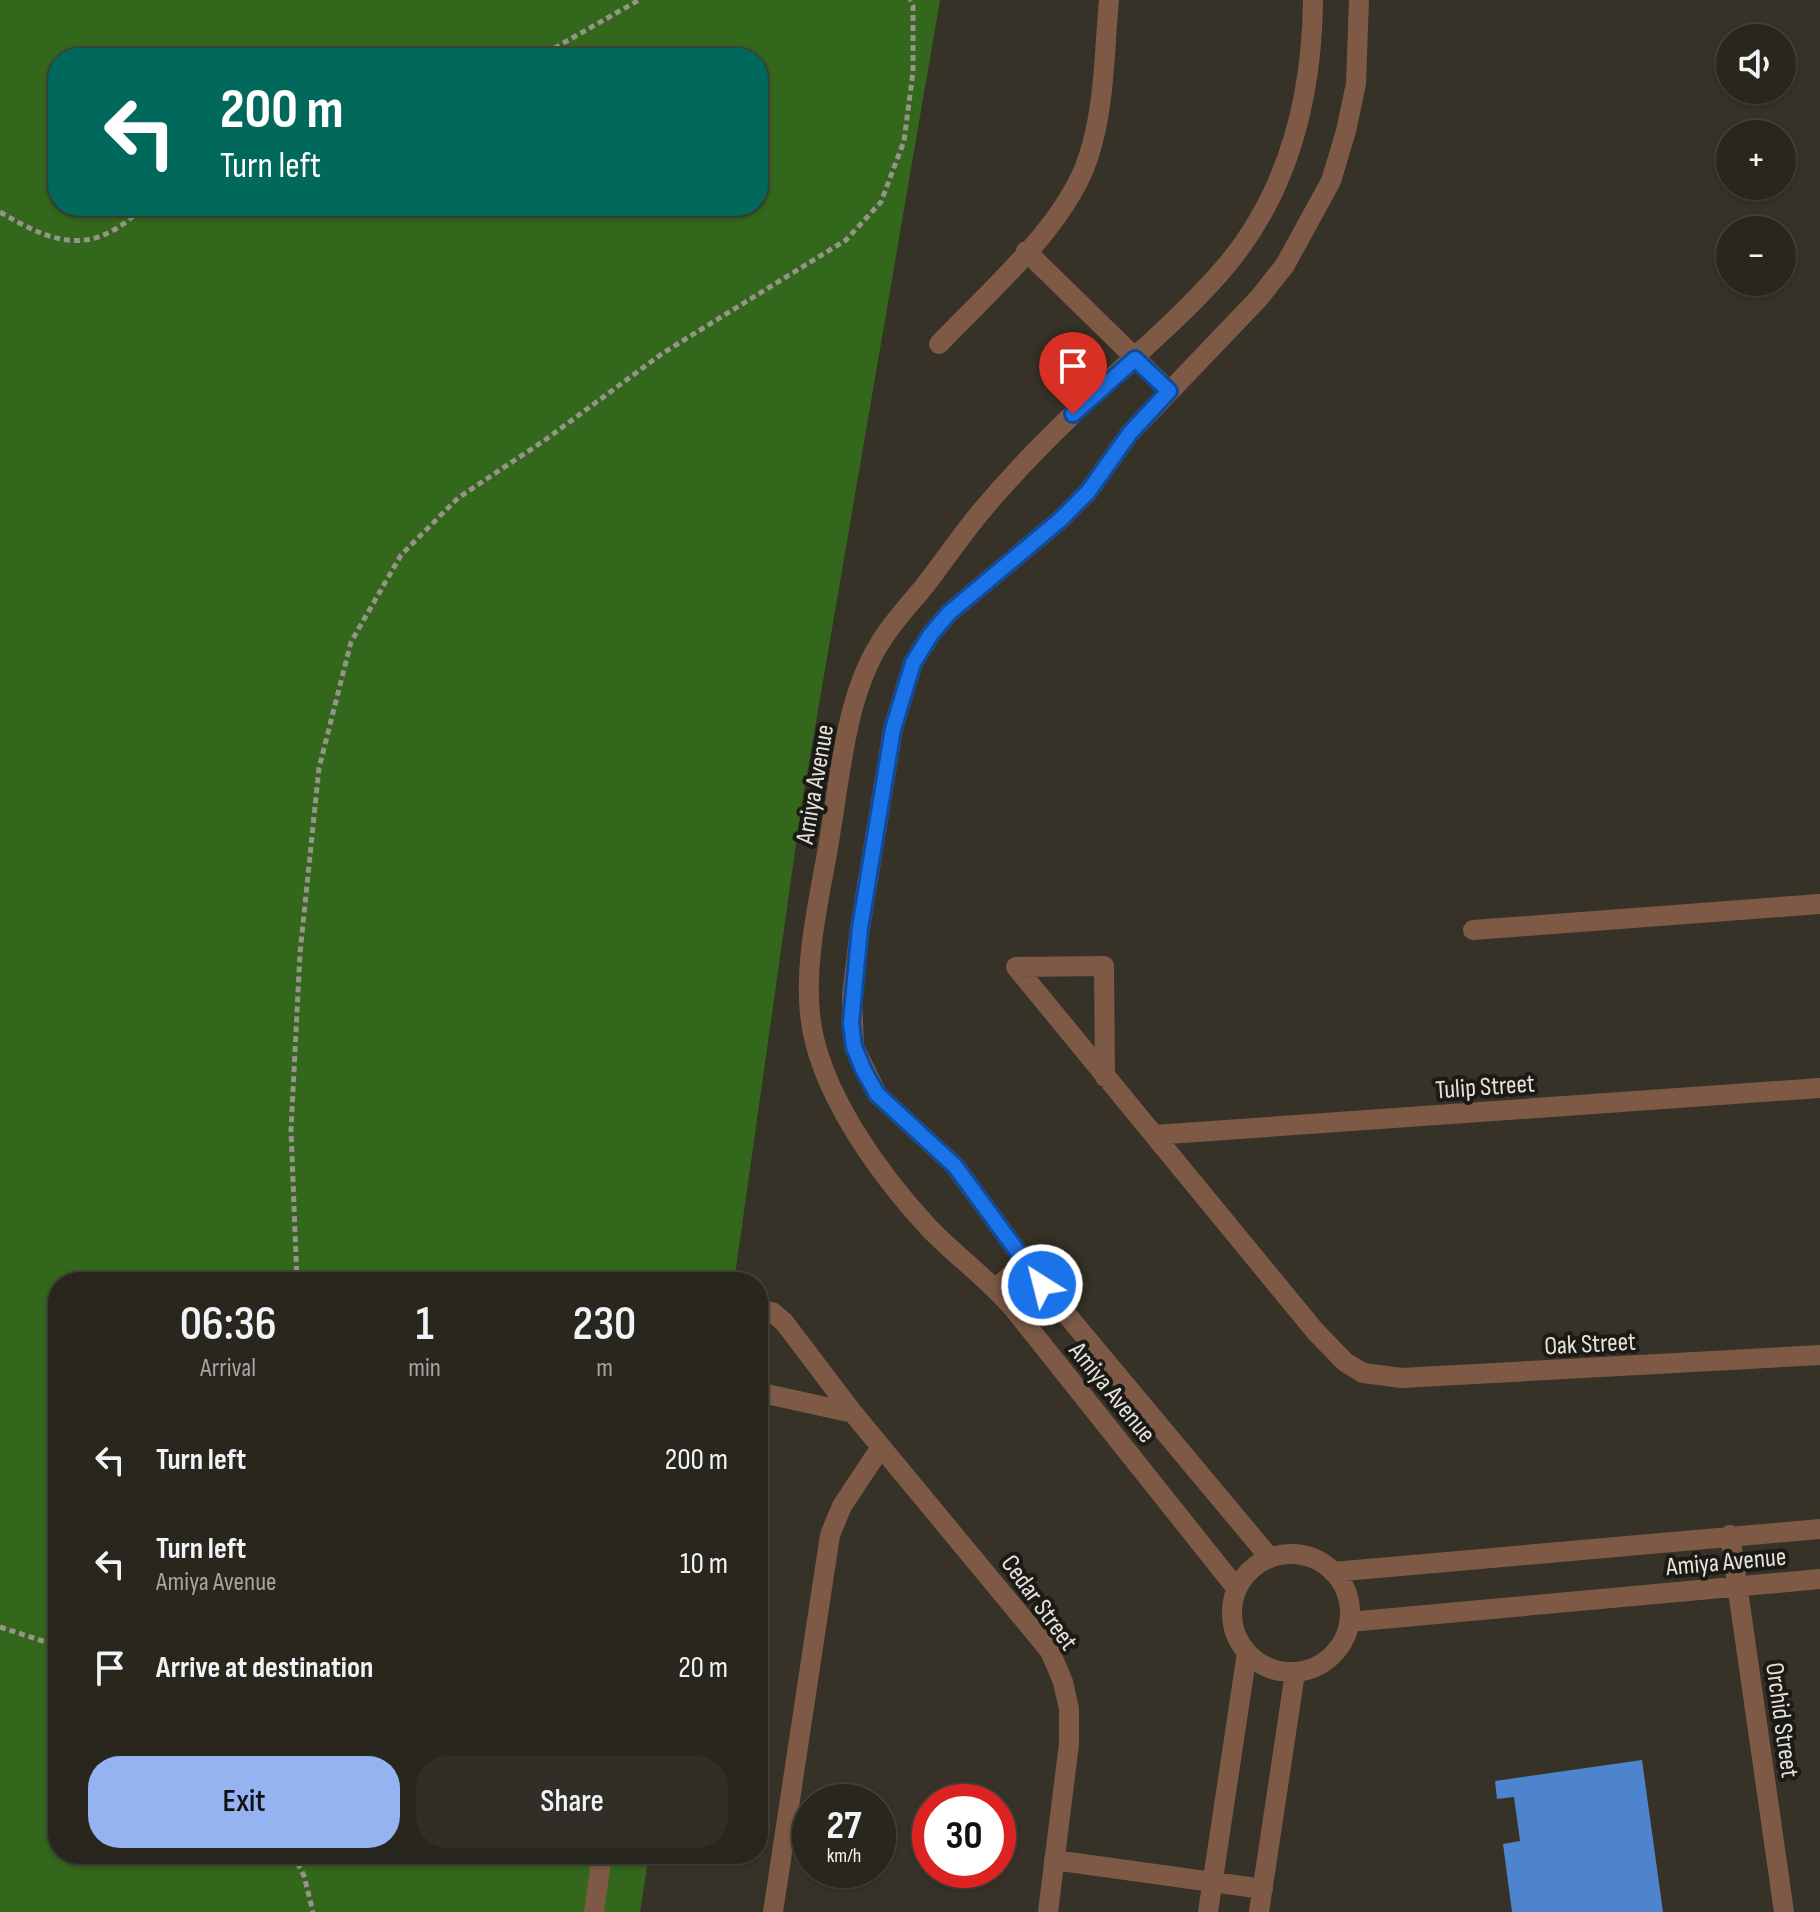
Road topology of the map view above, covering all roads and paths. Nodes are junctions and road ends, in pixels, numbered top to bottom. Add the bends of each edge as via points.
1 (639, 0) edge
2 (910, 0) edge
3 (1109, 0) edge
4 (1313, 0) edge
5 (1359, 0) edge
6 (555, 48) edge
7 (0, 212) edge
8 (134, 216) edge
9 (1026, 251) junction
10 (939, 344) dead end
11 (1135, 359) junction
12 (1169, 391) junction
13 (923, 588) junction
14 (949, 613) junction
15 (1820, 904) edge
16 (1473, 930) dead end
17 (854, 1047) junction
18 (820, 1058) junction
19 (1105, 1077) junction
20 (1820, 1088) edge
21 (1154, 1135) junction
22 (1025, 1263) junction
23 (297, 1272) edge
24 (996, 1288) junction
25 (768, 1311) edge
26 (1820, 1355) edge
27 (768, 1394) edge
28 (853, 1413) junction
29 (881, 1447) junction
30 (1820, 1529) edge
31 (1730, 1535) junction
32 (1270, 1558) junction
33 (1333, 1572) junction
34 (1820, 1579) edge
35 (1737, 1586) junction
36 (1237, 1589) junction
37 (1349, 1622) junction
38 (0, 1627) edge
39 (48, 1643) edge
40 (1247, 1653) junction
41 (1295, 1673) junction
42 (1054, 1860) junction
43 (298, 1864) edge
44 (601, 1864) edge
45 (1212, 1883) junction
46 (1263, 1889) junction
47 (313, 1912) edge
48 (594, 1912) edge
49 (773, 1912) edge
50 (1048, 1912) edge
51 (1208, 1912) edge
52 (1259, 1912) edge
53 (1784, 1912) edge

1 - 6 path
2 - 23 path via 913,72 904,141 881,202 846,240 663,353 458,498 401,555 351,642 319,768 300,953 291,1130
3 - 9 street via 1098,121 1088,159 1076,189
4 - 11 street, Amiya Avenue via 1310,72 1300,119 1265,209 1220,273
5 - 12 street, Amiya Avenue via 1356,84 1324,195 1285,265 1259,298
7 - 8 path via 63,242 95,238
9 - 10 street
9 - 11 street
11 - 12 street
11 - 13 street, Amiya Avenue via 1027,459
12 - 14 street, Amiya Avenue via 1130,433 1088,492
13 - 14 street
13 - 18 street, Amiya Avenue via 879,645 853,717 812,964 810,1011
14 - 17 street, Amiya Avenue via 913,663 893,729 855,970
15 - 16 street
17 - 18 street
17 - 22 street, Amiya Avenue via 877,1094 955,1166
18 - 24 street, Amiya Avenue via 844,1111 900,1194 950,1250
19 - 19 street via 1104,966 1016,967 1036,991
19 - 21 street
20 - 21 street, Tulip Street
21 - 26 street, Oak Street via 1315,1331 1363,1373 1431,1379
22 - 24 street
22 - 32 street, Amiya Avenue
24 - 36 street, Amiya Avenue
25 - 28 street, Cedar Street via 784,1322
27 - 28 street
28 - 29 street, Cedar Street
29 - 42 street, Cedar Street via 1055,1661 1069,1709 1069,1744
29 - 49 street via 842,1506 830,1535
30 - 31 street, Amiya Avenue
31 - 33 street, Amiya Avenue
31 - 35 street, Orchid Street
32 - 33 street via 1304,1556
32 - 36 street via 1251,1570
33 - 37 street via 1347,1595
34 - 35 street, Amiya Avenue
35 - 37 street, Amiya Avenue
35 - 53 street, Orchid Street
36 - 40 street via 1231,1616
37 - 41 street via 1342,1643 1326,1661
38 - 39 path
40 - 41 street via 1268,1669
40 - 45 street
41 - 46 street
42 - 45 street
42 - 50 street, Cedar Street
43 - 47 path
44 - 48 street
45 - 46 street
45 - 51 street
46 - 52 street

